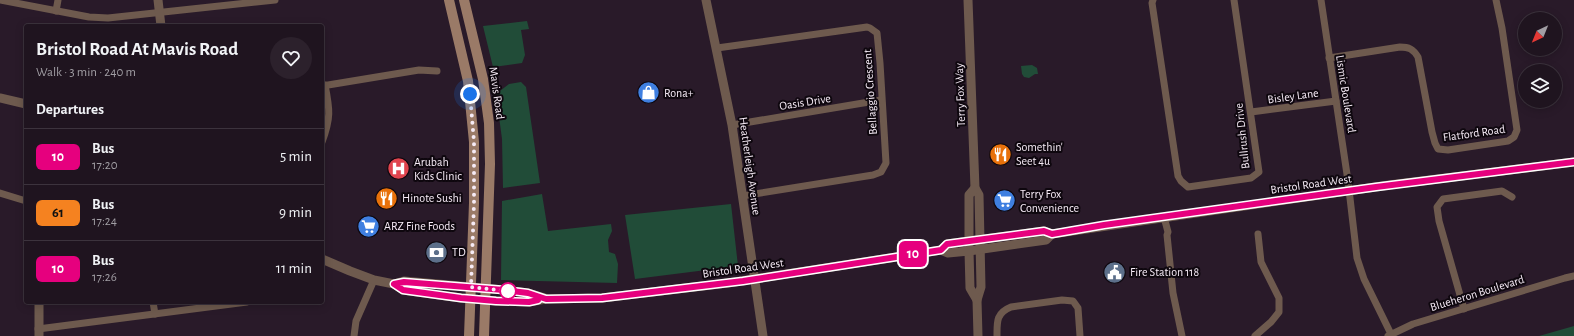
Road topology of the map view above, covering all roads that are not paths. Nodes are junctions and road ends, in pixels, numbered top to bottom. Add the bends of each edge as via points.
1 (0, 0) edge
2 (58, 0) edge
3 (158, 0) edge
4 (275, 0) edge
5 (449, 0) edge
6 (464, 0) edge
7 (706, 0) edge
8 (968, 0) edge
9 (1153, 0) edge
10 (1234, 0) edge
11 (1321, 0) edge
12 (1496, 0) edge
13 (244, 1) edge
14 (56, 10) junction
15 (159, 13) junction
16 (161, 24) edge
17 (717, 48) junction
18 (1329, 58) junction
19 (437, 71) dead end
20 (324, 86) edge
21 (324, 89) edge
22 (0, 98) edge
23 (881, 100) junction
24 (1336, 101) junction
25 (24, 104) edge
26 (1251, 112) junction
27 (732, 125) junction
28 (324, 136) edge
29 (1574, 162) edge
30 (975, 188) junction
31 (1349, 190) junction
32 (0, 193) edge
33 (742, 196) junction
34 (1512, 197) dead end
35 (24, 200) edge
36 (1164, 216) junction
37 (1052, 234) junction
38 (1258, 234) dead end
39 (980, 239) junction
40 (969, 241) junction
41 (941, 250) junction
42 (980, 250) junction
43 (969, 251) junction
44 (324, 260) edge
45 (1574, 276) edge
46 (755, 279) junction
47 (374, 280) junction
48 (394, 284) junction
49 (471, 287) junction
50 (486, 289) junction
51 (470, 299) junction
52 (546, 299) junction
53 (485, 300) junction
54 (977, 300) junction
55 (39, 304) edge
56 (153, 304) edge
57 (232, 304) edge
58 (1464, 309) junction
59 (155, 314) junction
60 (38, 332) edge
61 (1389, 335) edge
62 (354, 336) edge
63 (469, 336) edge
64 (484, 336) edge
65 (763, 336) edge
66 (978, 336) edge
67 (997, 336) edge
68 (1080, 336) edge
69 (1182, 336) edge
70 (1255, 336) edge

1 - 14 street
2 - 14 street
3 - 15 street
4 - 13 street
5 - 49 main road via 468,81 474,142
6 - 50 main road, Mavis Road via 483,79 489,123
7 - 17 street, Heatherleigh Avenue
8 - 30 street, Terry Fox Way
9 - 26 street, Bullrush Drive via 1178,176 1181,182 1188,187 1240,180 1256,175 1259,172
10 - 26 street, Bullrush Drive
11 - 18 street, Lismic Boulevard
12 - 18 street, Flatford Road via 1517,130 1514,137 1508,141 1448,150 1438,149 1432,132 1418,57 1414,50 1400,47
13 - 15 street
14 - 15 street via 108,18
15 - 16 street
17 - 23 street, Bellaggio Crescent via 867,27 877,33
17 - 27 street, Heatherleigh Avenue
18 - 24 street, Lismic Boulevard
19 - 20 street via 419,70
21 - 28 street via 330,110
22 - 25 street
23 - 27 street, Oasis Drive
23 - 33 street, Bellaggio Crescent via 886,163 881,172
24 - 26 street, Bisley Lane
24 - 31 street, Lismic Boulevard
27 - 33 street, Heatherleigh Avenue
29 - 31 street, Bristol Road West
30 - 39 street, Terry Fox Way via 979,195
30 - 40 street, Terry Fox Way via 969,195
31 - 36 street, Bristol Road West
31 - 61 street, Lismic Boulevard via 1357,258
32 - 35 street
33 - 46 street, Heatherleigh Avenue
34 - 58 street via 1502,191 1443,199 1437,207
36 - 37 street, Bristol Road West
36 - 69 street via 1168,232 1166,235 1173,293
37 - 39 street, Bristol Road West via 1044,231
37 - 42 street, Bristol Road West via 1046,240
38 - 70 street via 1261,262 1279,298 1279,312
39 - 40 street, Bristol Road West
39 - 42 street, Terry Fox Way
40 - 41 street, Bristol Road West via 947,244
40 - 43 street, Terry Fox Way
41 - 43 street, Bristol Road West via 948,253
41 - 46 street, Bristol Road West
42 - 43 street, Bristol Road West
42 - 54 street, Terry Fox Way via 981,287
43 - 54 street, Terry Fox Way via 970,288
44 - 47 street, Bristol Road West
45 - 58 street, Blueheron Boulevard
46 - 52 street, Bristol Road West via 602,298
46 - 65 street, Heatherleigh Avenue
47 - 48 street, Bristol Road West
47 - 62 street via 356,321
48 - 49 street, Bristol Road West via 404,282
48 - 51 street, Bristol Road West via 403,290
49 - 50 street, Bristol Road West
49 - 51 main road
50 - 52 street, Bristol Road West via 528,293
50 - 53 main road, Mavis Road
51 - 53 street, Bristol Road West
51 - 63 main road
52 - 53 street, Bristol Road West via 529,302
53 - 64 main road, Mavis Road
54 - 66 street, Terry Fox Way
55 - 60 street
56 - 59 street
57 - 59 street
58 - 61 street, Blueheron Boulevard via 1413,324
59 - 60 street
67 - 68 street via 998,316 1006,309 1062,300 1073,301 1078,308

